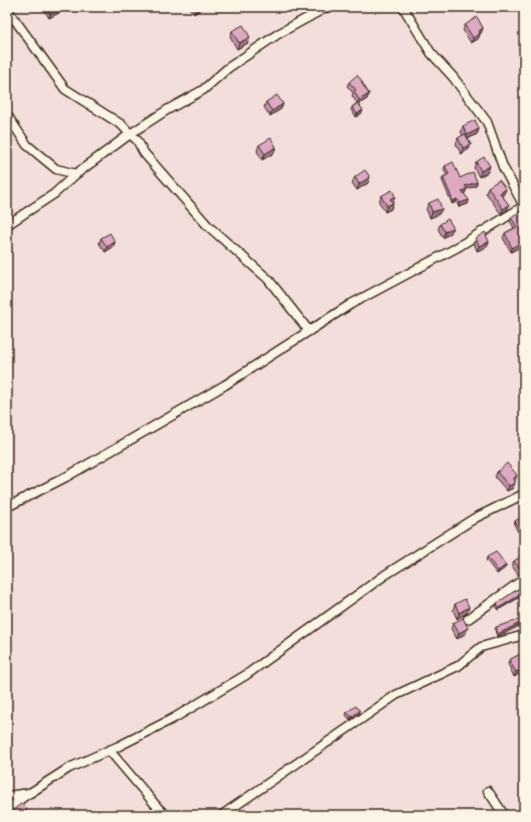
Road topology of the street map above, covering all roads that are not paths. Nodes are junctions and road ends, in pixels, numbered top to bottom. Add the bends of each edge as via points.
1 (327, 7) edge
2 (403, 7) edge
3 (7, 9) edge
4 (7, 115) edge
5 (130, 134) junction
6 (76, 174) junction
7 (7, 225) edge
8 (309, 331) junction
9 (524, 494) edge
10 (7, 507) edge
11 (524, 579) edge
12 (468, 619) dead end
13 (524, 635) edge
14 (109, 750) junction
15 (488, 790) dead end
16 (30, 793) junction
17 (7, 796) edge
18 (7, 810) edge
19 (157, 812) edge
20 (166, 815) edge
21 (222, 815) edge
22 (504, 815) edge

1 - 5 street via 278,34 228,68 202,90
2 - 8 street via 430,53 453,77 487,122 503,167 524,206 456,248 351,304
3 - 5 street via 65,89 122,125
4 - 6 street via 27,145 56,169
5 - 6 street
5 - 8 street via 208,226 268,279
6 - 7 street via 54,194
8 - 10 street via 219,388 66,477
9 - 14 street via 475,518 385,575 246,675 174,718
11 - 12 street
13 - 21 street via 480,647 458,666 396,695
14 - 16 street via 69,768
14 - 19 street
15 - 22 street
16 - 17 street
16 - 18 street
19 - 20 street

